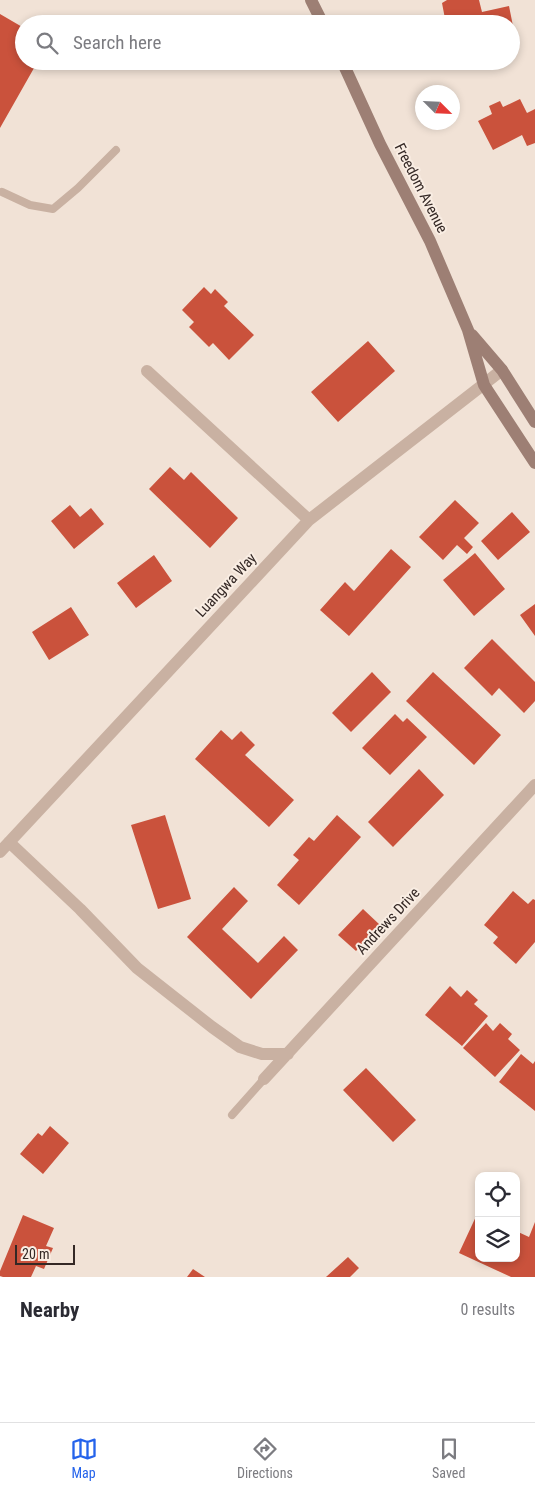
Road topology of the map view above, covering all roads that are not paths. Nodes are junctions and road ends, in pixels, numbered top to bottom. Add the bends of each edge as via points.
1 (311, 0) edge
2 (318, 15) edge
3 (346, 70) edge
4 (116, 150) dead end
5 (2, 192) dead end
6 (468, 330) junction
7 (502, 370) junction
8 (146, 371) dead end
9 (484, 385) junction
10 (535, 422) edge
11 (535, 462) edge
12 (309, 520) junction
13 (535, 785) edge
14 (9, 842) junction
15 (0, 852) edge
16 (288, 1054) junction
17 (264, 1079) joint
18 (232, 1115) dead end

1 - 2 main road
3 - 6 main road, Freedom Avenue via 430,240
4 - 5 lane via 53,209 30,205
6 - 7 main road, Freedom Avenue
6 - 9 main road, Freedom Avenue
7 - 9 street, Luangwa Way
7 - 10 main road, Freedom Avenue
8 - 12 street
9 - 11 main road, Freedom Avenue
9 - 12 street, Luangwa Way
12 - 14 street, Luangwa Way
13 - 16 street, Andrews Drive
14 - 15 street, Luangwa Way
14 - 16 street via 137,968 212,1028 240,1047 262,1054
16 - 17 street, Andrews Drive
17 - 18 lane

